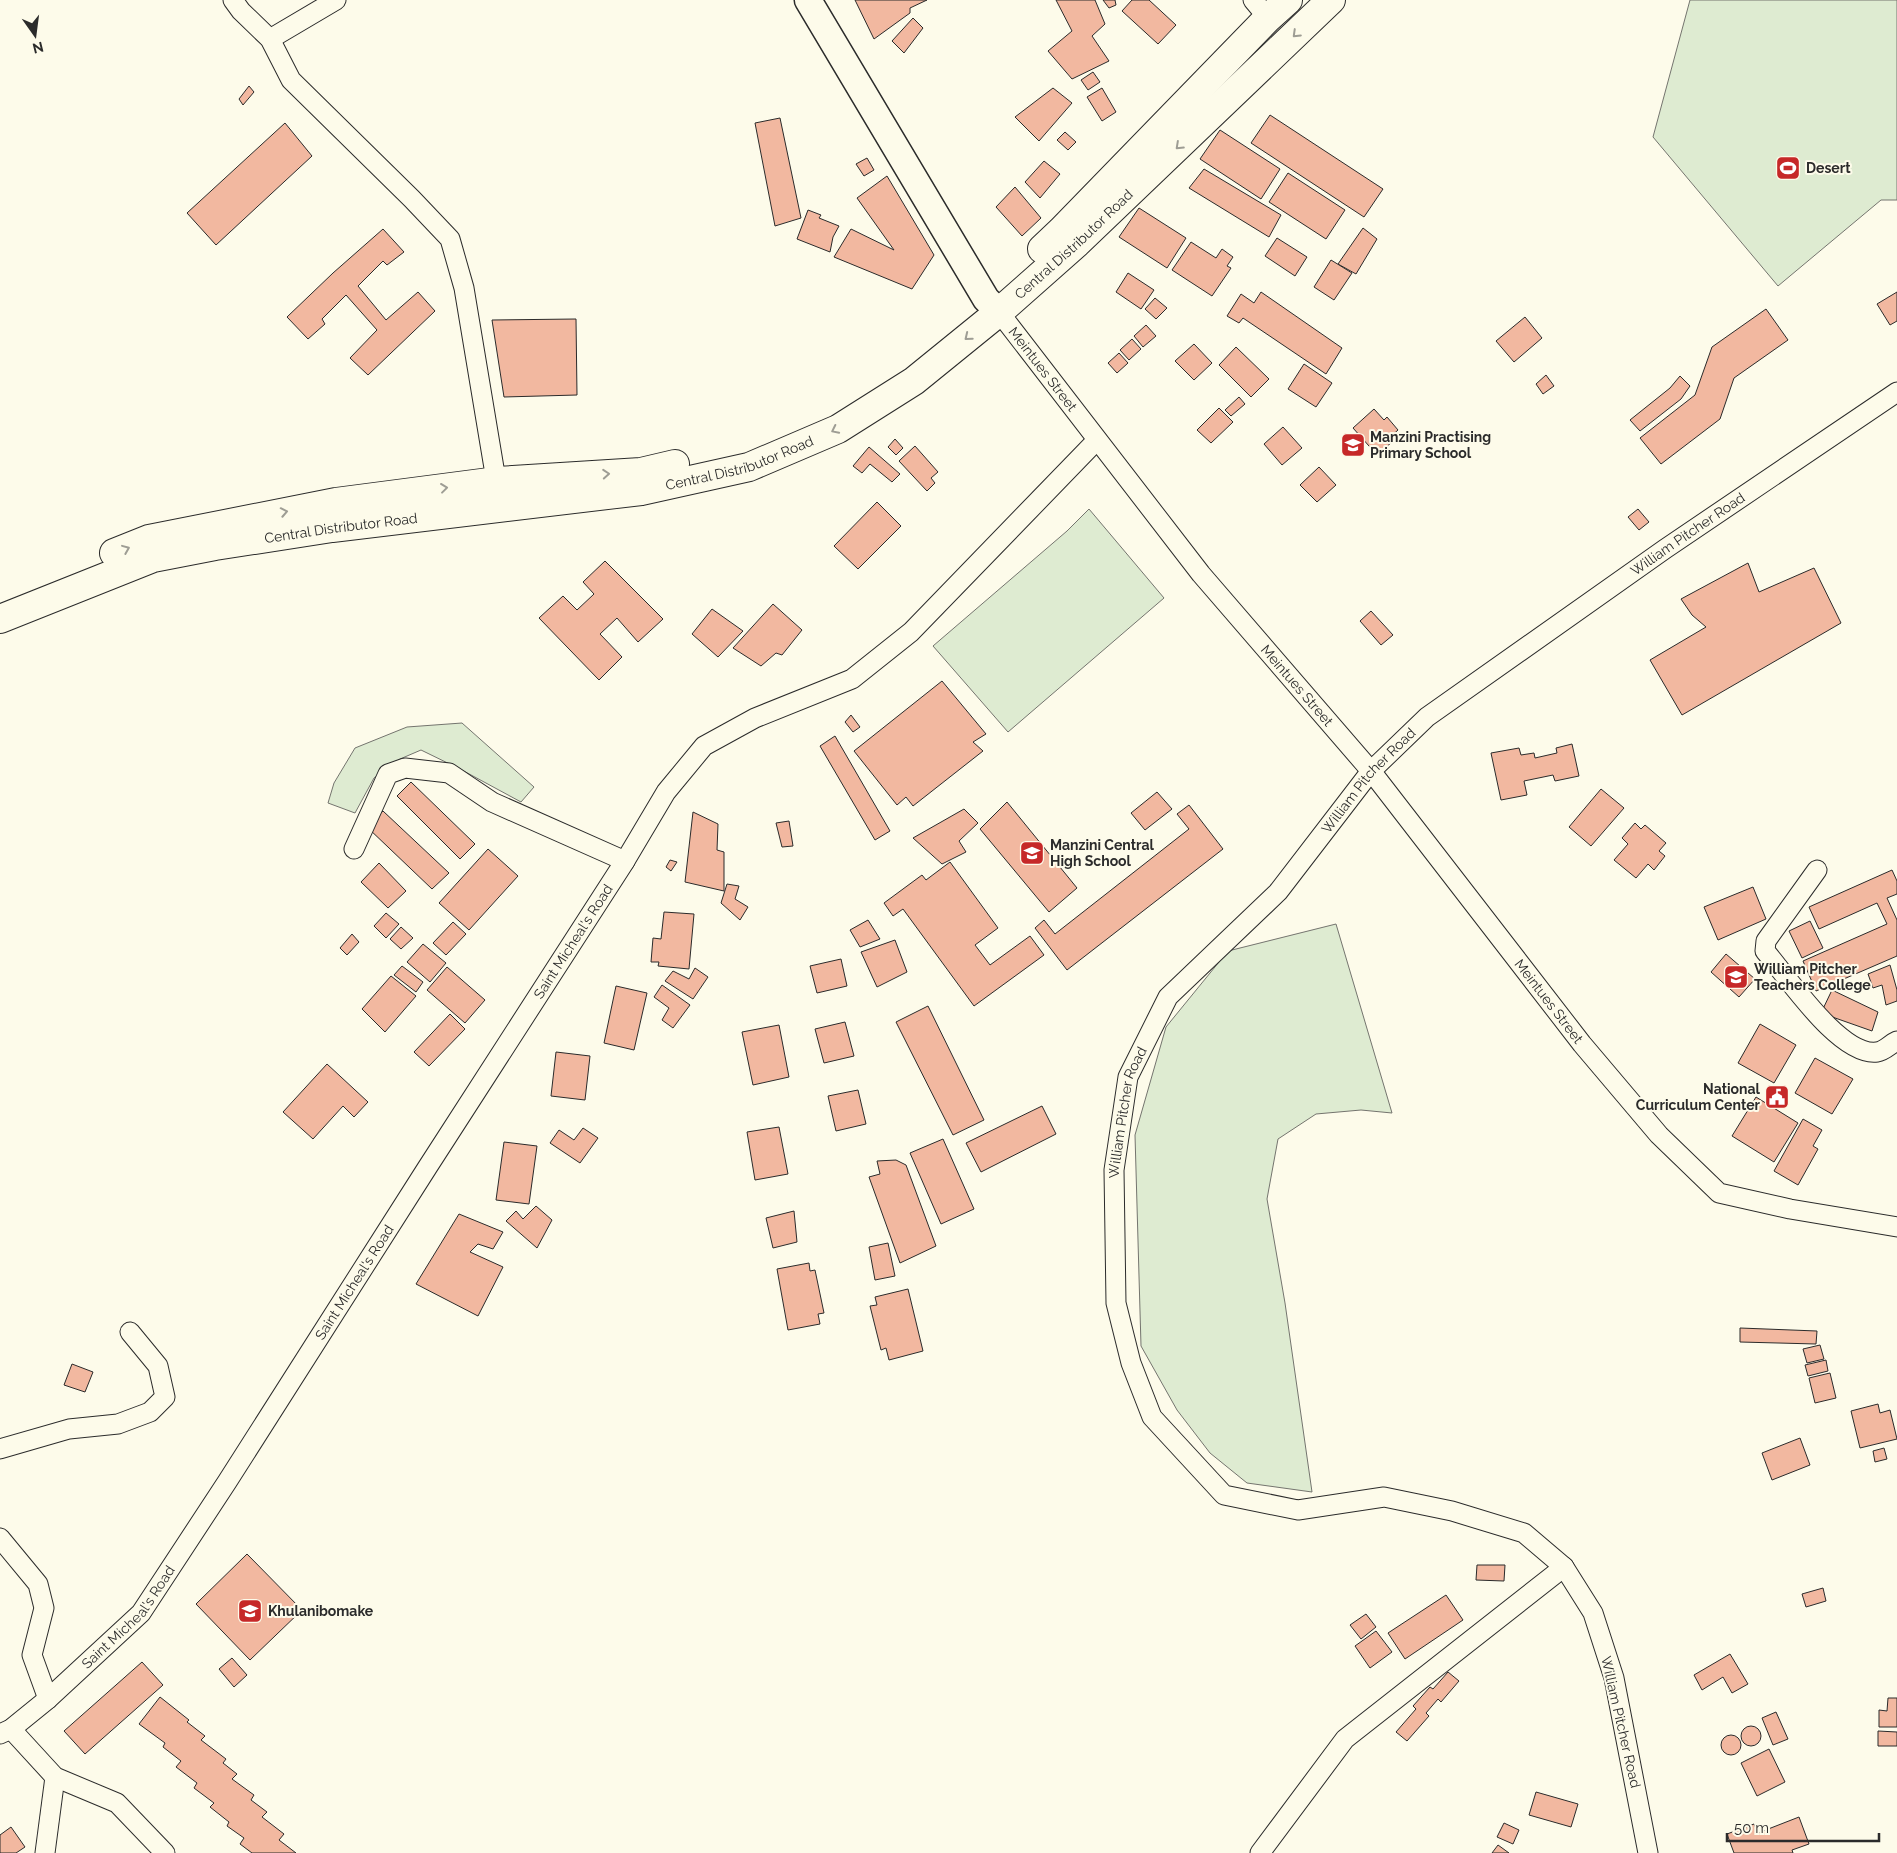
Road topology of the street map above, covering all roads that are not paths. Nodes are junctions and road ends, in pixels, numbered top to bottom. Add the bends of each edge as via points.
1 (233, 0) edge
2 (336, 0) edge
3 (808, 0) edge
4 (1288, 0) edge
5 (1332, 0) edge
6 (1260, 9) edge
7 (270, 39) junction
8 (992, 305) junction
9 (1897, 392) edge
10 (1097, 440) junction
11 (497, 481) junction
12 (499, 508) junction
13 (0, 601) edge
14 (0, 618) edge
15 (1371, 771) junction
16 (354, 849) dead end
17 (625, 861) junction
18 (1818, 870) dead end
19 (1897, 1041) edge
20 (1897, 1228) edge
21 (130, 1332) dead end
22 (0, 1449) edge
23 (0, 1538) edge
24 (1564, 1567) junction
25 (48, 1698) junction
26 (5, 1732) edge
27 (55, 1777) junction
28 (45, 1853) edge
29 (165, 1853) edge
30 (1260, 1853) edge
31 (1648, 1853) edge

1 - 7 street
2 - 7 street
3 - 8 street, Meintues Street
4 - 6 highway, Central Distributor Road
5 -> 8 highway, Central Distributor Road via 1077,243
6 - 8 highway, Central Distributor Road
7 - 11 street via 291,80 406,192 450,240 464,288
8 - 10 street, Meintues Street
11 -> 8 highway, Central Distributor Road via 641,472 743,449 828,414
8 -> 12 highway, Central Distributor Road via 914,381 847,424 749,467 641,491
9 - 15 street, William Pitcher Road via 1665,549 1427,717
10 - 15 street, Meintues Street via 1201,574
10 - 17 street, Saint Micheal's Road via 911,632 852,679 755,718 704,746 666,792
11 - 12 street
13 -> 11 highway, Central Distributor Road via 149,539 336,502
12 - 14 highway, Central Distributor Road via 322,530 153,558
15 - 20 street, Meintues Street via 1582,1044 1659,1136 1719,1194
15 - 24 street, William Pitcher Road via 1278,892 1168,996 1128,1078 1114,1170 1116,1302 1129,1354 1152,1417 1224,1495 1298,1510 1384,1497 1452,1510 1524,1533
16 - 17 street via 388,774 405,768 449,773 492,802
17 - 25 street, Saint Micheal's Road via 141,1613
18 - 19 street via 1766,941 1765,951 1805,1002 1851,1044 1865,1051 1877,1052
21 - 22 street via 158,1366 162,1381 165,1397 150,1412 118,1424 69,1428
23 - 25 street via 38,1584 44,1608 32,1655
24 - 30 street via 1345,1739
24 - 31 street, William Pitcher Road via 1593,1612 1614,1678
25 - 26 street, Saint Micheal's Road
26 - 27 street
27 - 28 street
27 - 29 street via 116,1803

